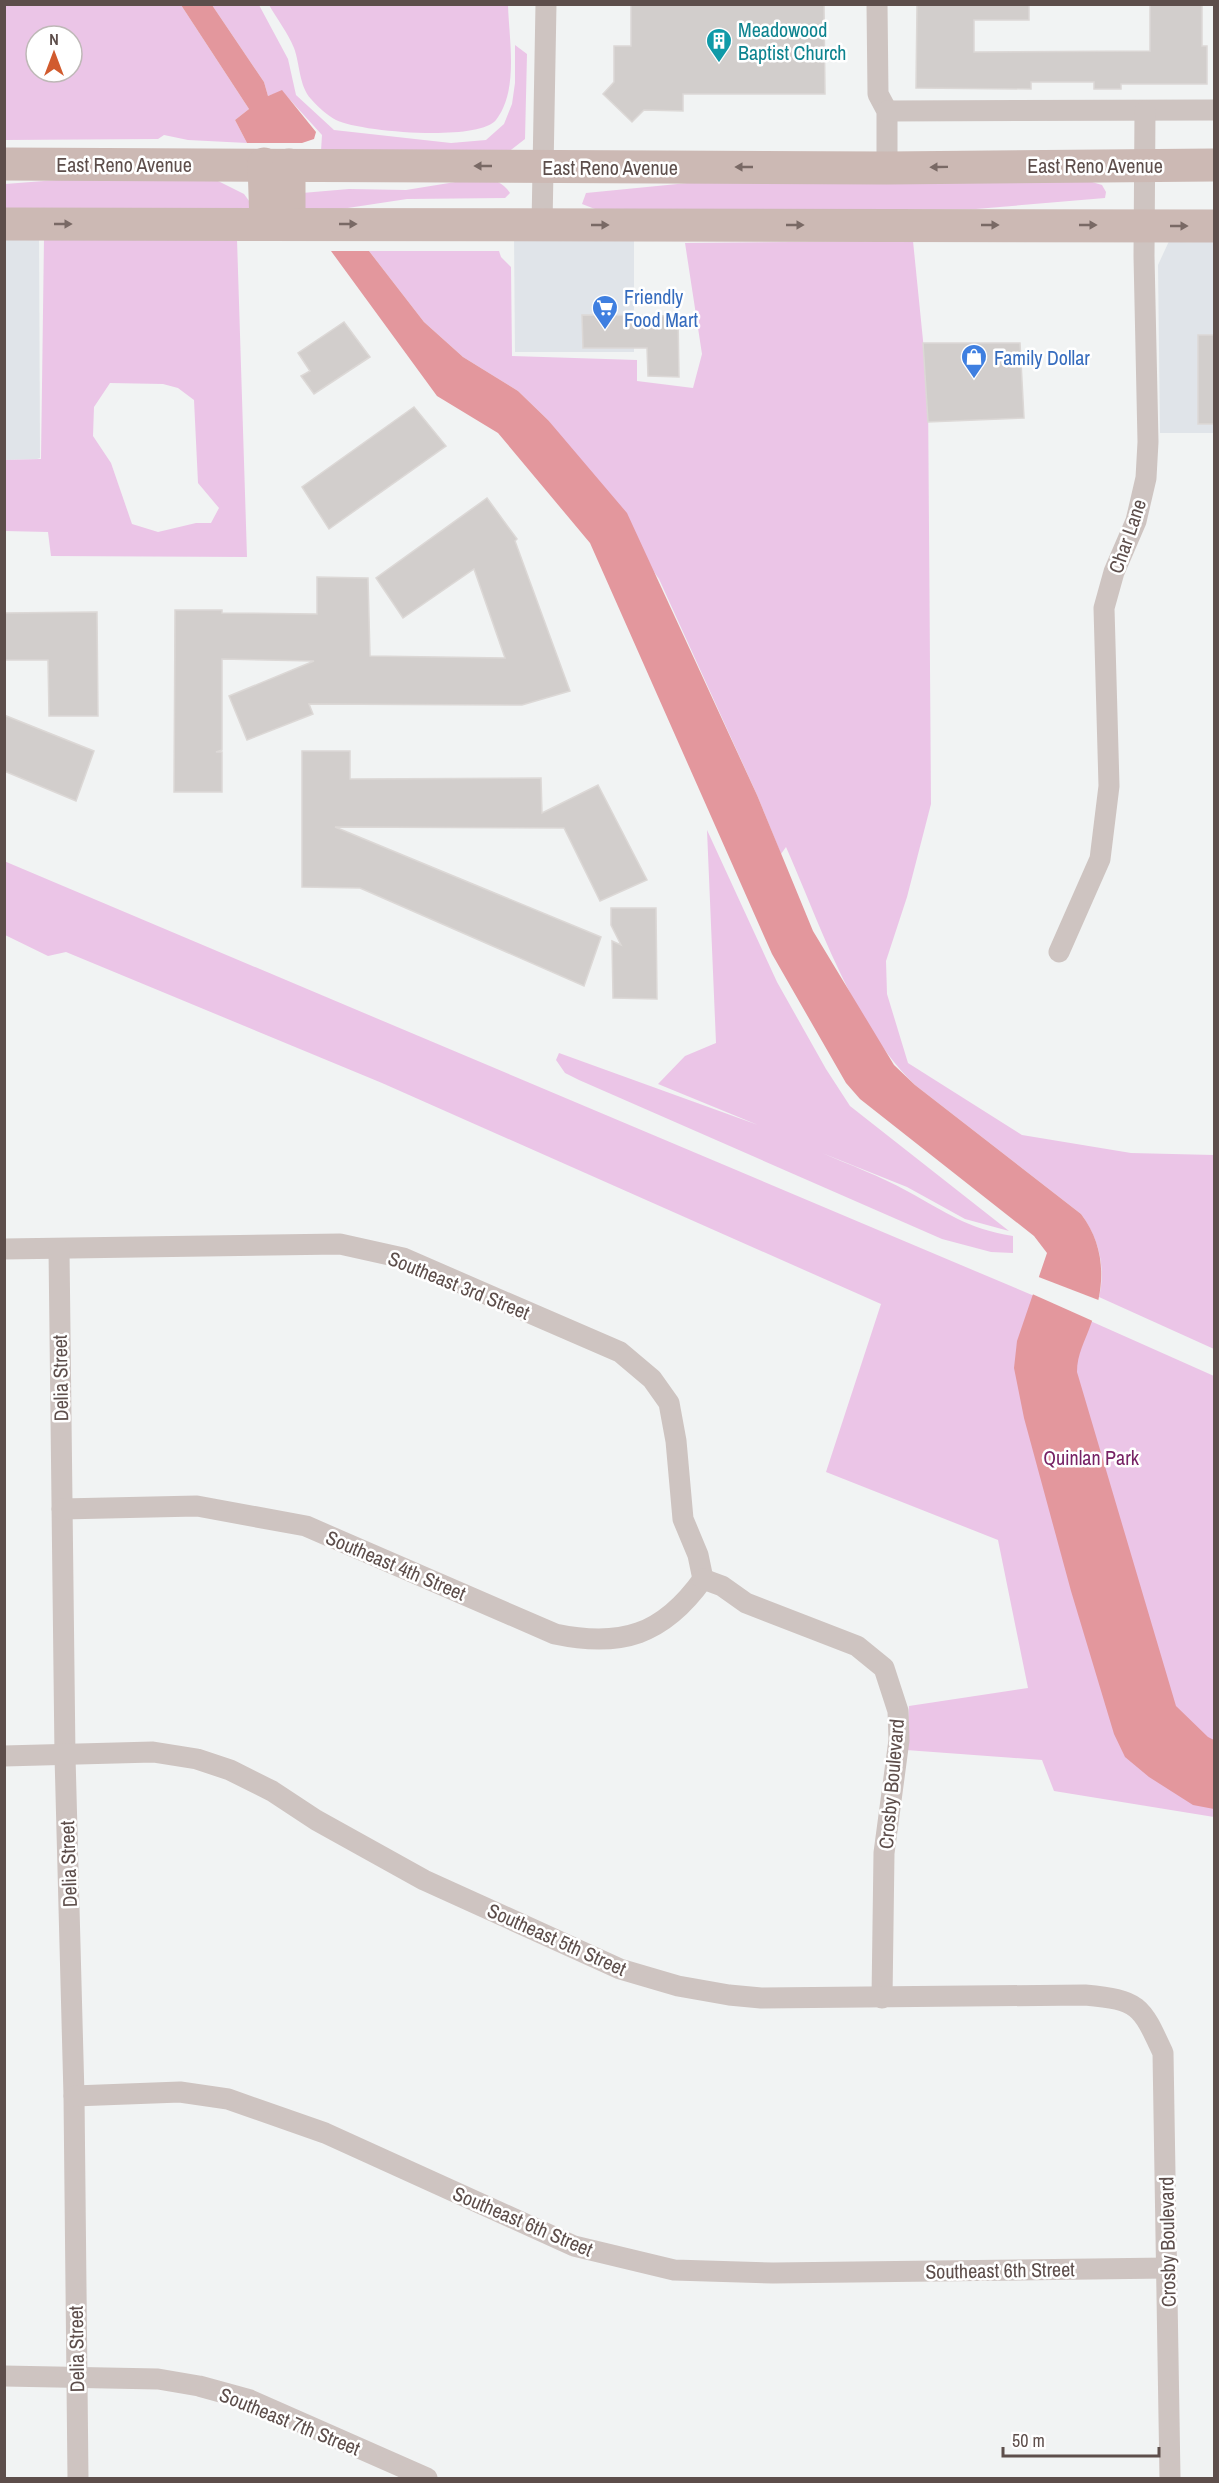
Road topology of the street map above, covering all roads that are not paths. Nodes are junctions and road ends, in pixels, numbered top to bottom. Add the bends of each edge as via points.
1 (546, 4) edge
2 (877, 4) edge
3 (1215, 110) edge
4 (887, 111) junction
5 (1145, 111) junction
6 (4, 164) edge
7 (1144, 164) junction
8 (277, 165) junction
9 (1215, 165) edge
10 (542, 167) junction
11 (887, 168) junction
12 (4, 224) edge
13 (277, 224) junction
14 (542, 225) junction
15 (1144, 225) junction
16 (1215, 226) edge
17 (1059, 952) dead end
18 (4, 1249) edge
19 (59, 1249) junction
20 (62, 1509) junction
21 (703, 1579) junction
22 (4, 1756) edge
23 (65, 1756) junction
24 (882, 1998) junction
25 (1141, 2010) joint
26 (75, 2096) junction
27 (1167, 2268) junction
28 (4, 2376) edge
29 (76, 2376) junction
30 (78, 2478) edge
31 (427, 2478) edge
32 (1170, 2478) edge

1 - 10 street
2 - 4 street via 878,94
3 - 5 street
4 - 5 street
4 - 11 street
5 - 7 street, Char Lane
6 - 8 main road, East Reno Avenue
7 - 9 main road, East Reno Avenue
7 -> 11 main road, East Reno Avenue
7 - 15 street, Char Lane
10 -> 8 main road, East Reno Avenue
8 - 13 main road
11 -> 10 main road, East Reno Avenue
10 - 14 street
12 -> 13 main road
13 -> 14 main road
14 -> 15 main road
15 -> 16 main road
15 - 17 street, Char Lane via 1146,478 1136,521 1114,572 1104,608 1109,786 1100,859
18 - 19 street, Southeast 3rd Street
19 - 20 street, Delia Street
19 - 21 street, Southeast 3rd Street via 340,1244 403,1258 620,1352 652,1379 669,1403 683,1518
20 - 21 street, Southeast 4th Street via 197,1506 306,1526 555,1634 589,1642 657,1627 686,1603
20 - 23 street, Delia Street
21 - 24 street, Crosby Boulevard via 722,1586 746,1603 858,1646 884,1668 898,1711 899,1740 884,1854
22 - 23 street, Southeast 5th Street
23 - 24 street, Southeast 5th Street via 153,1752 197,1759 230,1770 424,1880 620,1969 678,1986 729,1995
23 - 26 street, Delia Street
24 - 25 street, Southeast 5th Street via 1085,1995 1117,1998
25 - 27 street, Crosby Boulevard via 1162,2053
26 - 27 street, Southeast 6th Street via 180,2092 228,2099 325,2133 574,2246 674,2270
26 - 29 street, Delia Street
27 - 32 street, Crosby Boulevard
28 - 29 street, Southeast 7th Street
29 - 30 street, Delia Street
29 - 31 street, Southeast 7th Street via 158,2379 240,2397

